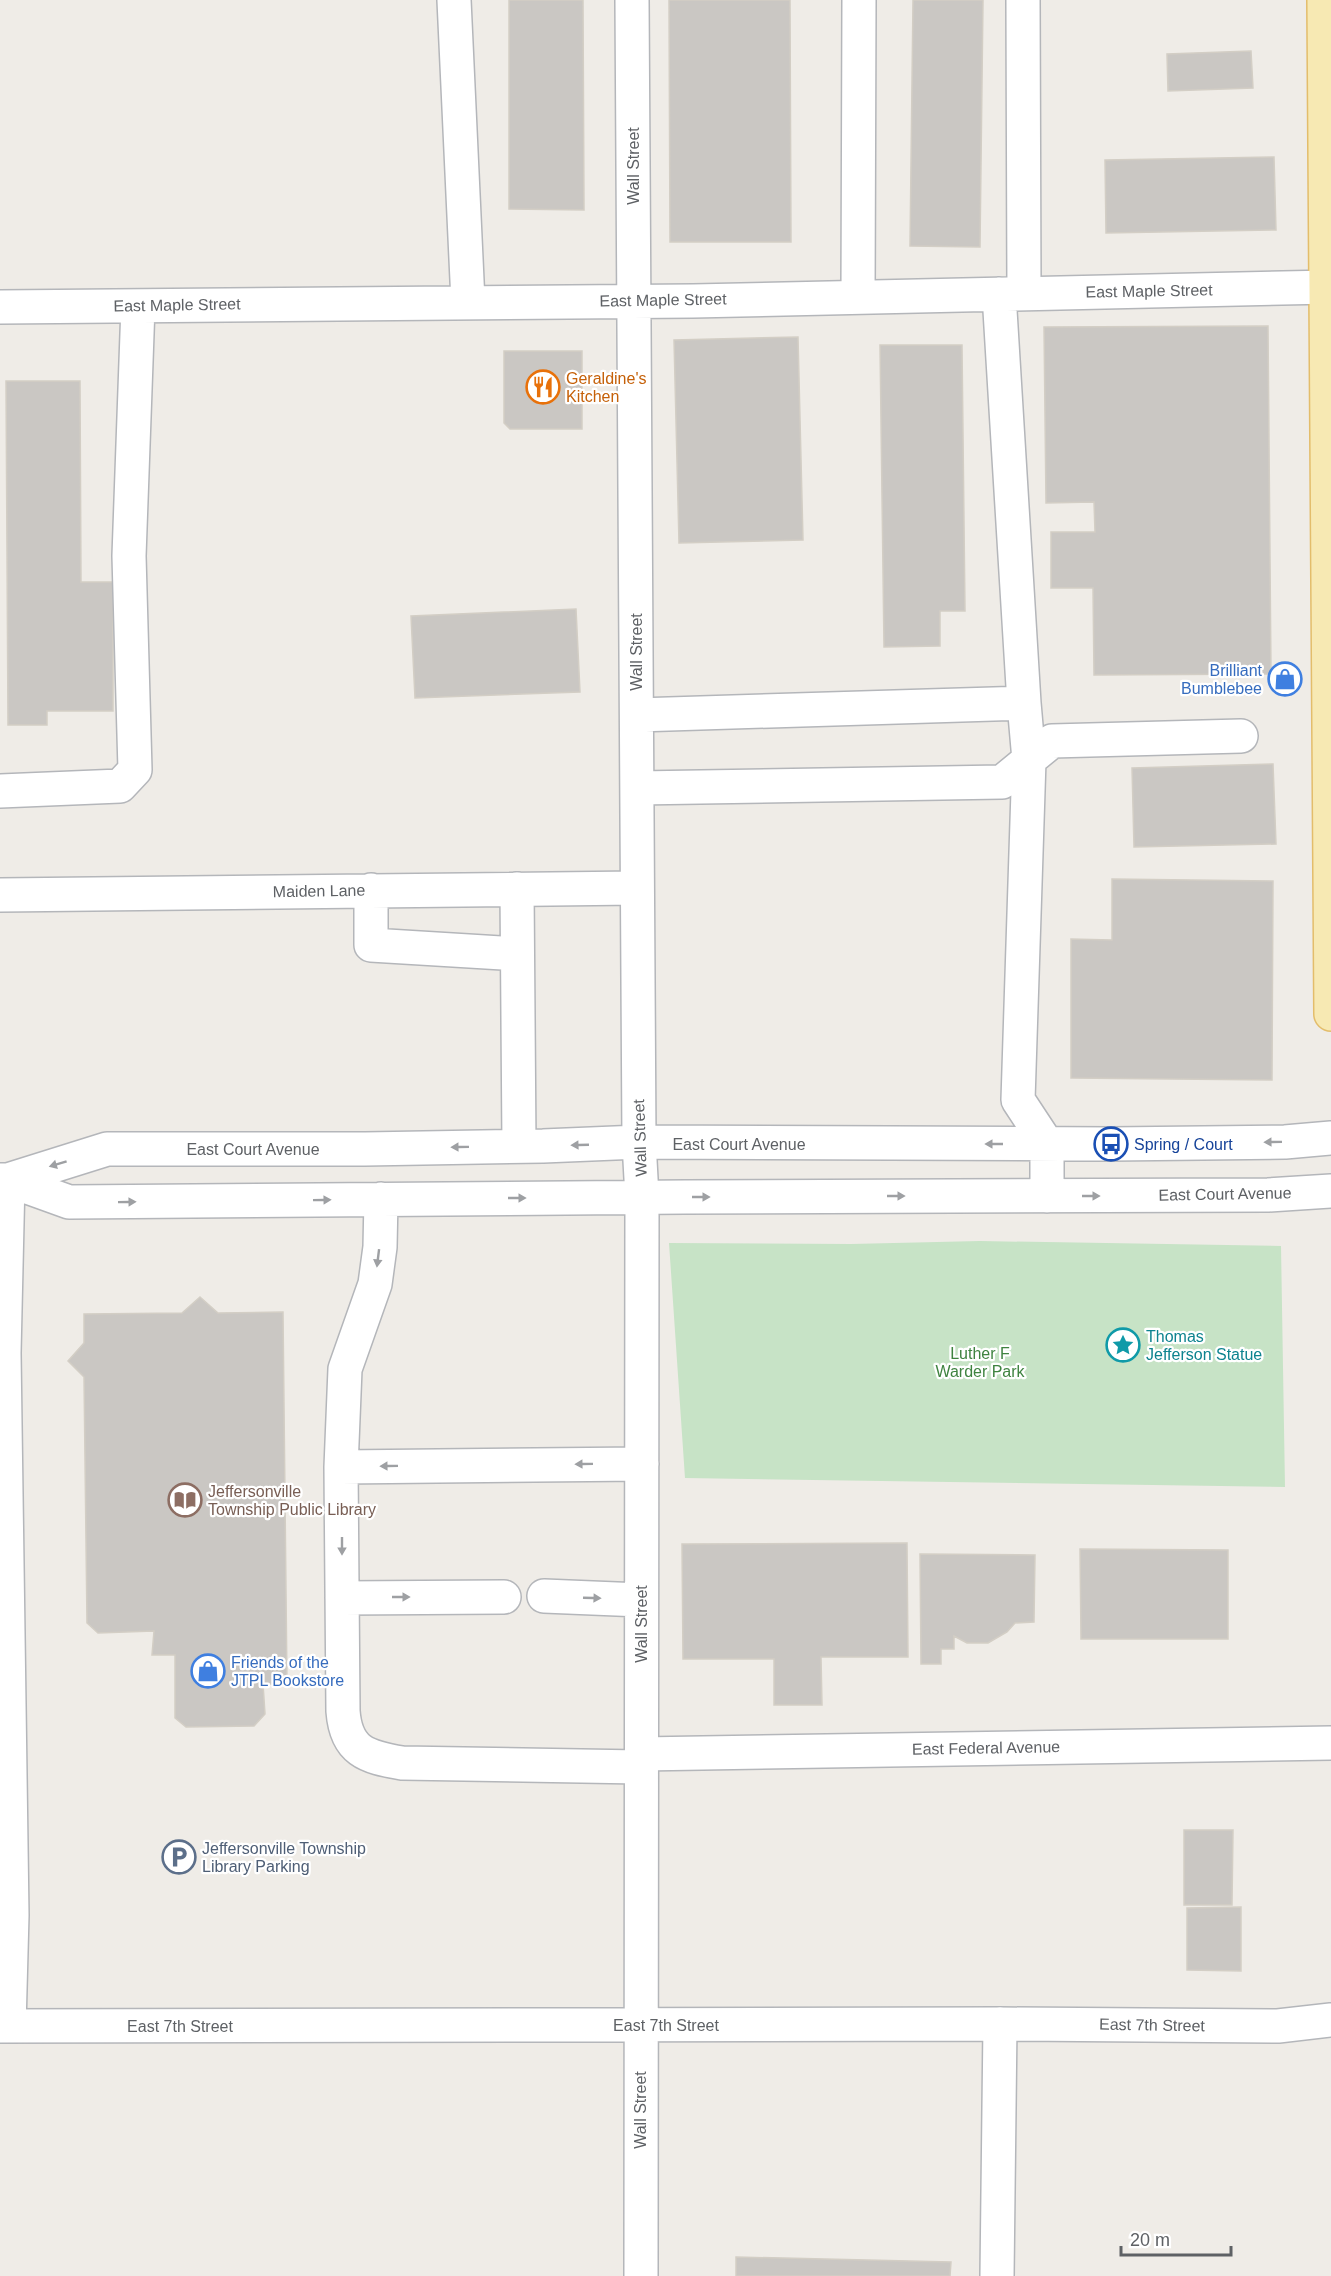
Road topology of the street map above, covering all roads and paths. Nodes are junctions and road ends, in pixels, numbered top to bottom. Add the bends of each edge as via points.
1 (454, 0) edge
2 (632, 0) edge
3 (859, 0) edge
4 (1023, 0) edge
5 (1324, 0) edge
6 (1329, 287) edge
7 (1011, 294) junction
8 (858, 297) junction
9 (634, 301) junction
10 (468, 302) junction
11 (138, 306) junction
12 (0, 307) edge
13 (1024, 703) junction
14 (637, 715) junction
15 (1241, 736) dead end
16 (1029, 760) junction
17 (637, 788) junction
18 (0, 791) edge
19 (1330, 820) edge
20 (638, 888) junction
21 (517, 889) junction
22 (371, 890) junction
23 (0, 895) edge
24 (517, 954) junction
25 (1331, 1014) edge
26 (1331, 1138) edge
27 (639, 1142) junction
28 (1047, 1144) junction
29 (519, 1146) junction
30 (4, 1180) edge
31 (1331, 1191) edge
32 (1047, 1196) junction
33 (642, 1197) junction
34 (381, 1199) junction
35 (2, 1353) edge
36 (642, 1464) junction
37 (341, 1467) junction
38 (544, 1596) dead end
39 (504, 1597) dead end
40 (342, 1598) junction
41 (641, 1600) junction
42 (1331, 1743) edge
43 (641, 1761) junction
44 (5, 1798) edge
45 (6, 1929) edge
46 (1331, 2019) edge
47 (640, 2024) junction
48 (1000, 2024) junction
49 (5, 2026) edge
50 (641, 2276) edge
51 (997, 2276) edge

1 - 10 street
2 - 9 street, Wall Street
3 - 8 street
4 - 7 street
5 - 6 main road
6 - 7 street, East Maple Street
6 - 19 main road
7 - 8 street, East Maple Street
7 - 13 street
8 - 9 street, East Maple Street
9 - 10 street, East Maple Street
9 - 14 street, Wall Street
10 - 11 street, East Maple Street
11 - 12 street, East Maple Street
11 - 18 street via 129,556 135,770 120,786
13 - 14 street
13 - 16 street
14 - 17 street, Wall Street
15 - 16 street via 1052,741
16 - 17 street via 1002,783
16 - 28 street via 1018,1100
17 - 20 street, Wall Street
19 - 25 main road
20 - 21 street, Maiden Lane
20 - 27 street, Wall Street
21 - 22 street, Maiden Lane
21 - 24 street
22 - 23 street, Maiden Lane
22 - 24 street via 371,945
24 - 29 street
26 -> 28 street, East Court Avenue via 1285,1142
28 -> 27 street, East Court Avenue
27 -> 29 street, East Court Avenue
27 - 33 street, Wall Street
28 - 32 street
29 -> 30 street, East Court Avenue via 106,1149
30 -> 34 street, East Court Avenue via 69,1202
30 - 35 street
32 -> 31 street, East Court Avenue
33 -> 32 street, East Court Avenue
34 -> 33 street, East Court Avenue
33 - 36 street, Wall Street
34 -> 37 street, East Federal Avenue via 375,1284 345,1369
35 - 44 street
36 -> 37 street
36 - 41 street, Wall Street
37 -> 40 street, East Federal Avenue
38 -> 41 street
40 -> 39 street
40 - 43 street, East Federal Avenue via 344,1727 350,1742 361,1752 402,1763
41 - 43 street, Wall Street
42 - 43 street, East Federal Avenue
43 - 47 street, Wall Street
44 - 45 street
45 - 49 street
46 - 48 street, East 7th Street via 1278,2026
47 - 48 street, East 7th Street
47 - 49 street, East 7th Street
47 - 50 street, Wall Street
48 - 51 street

